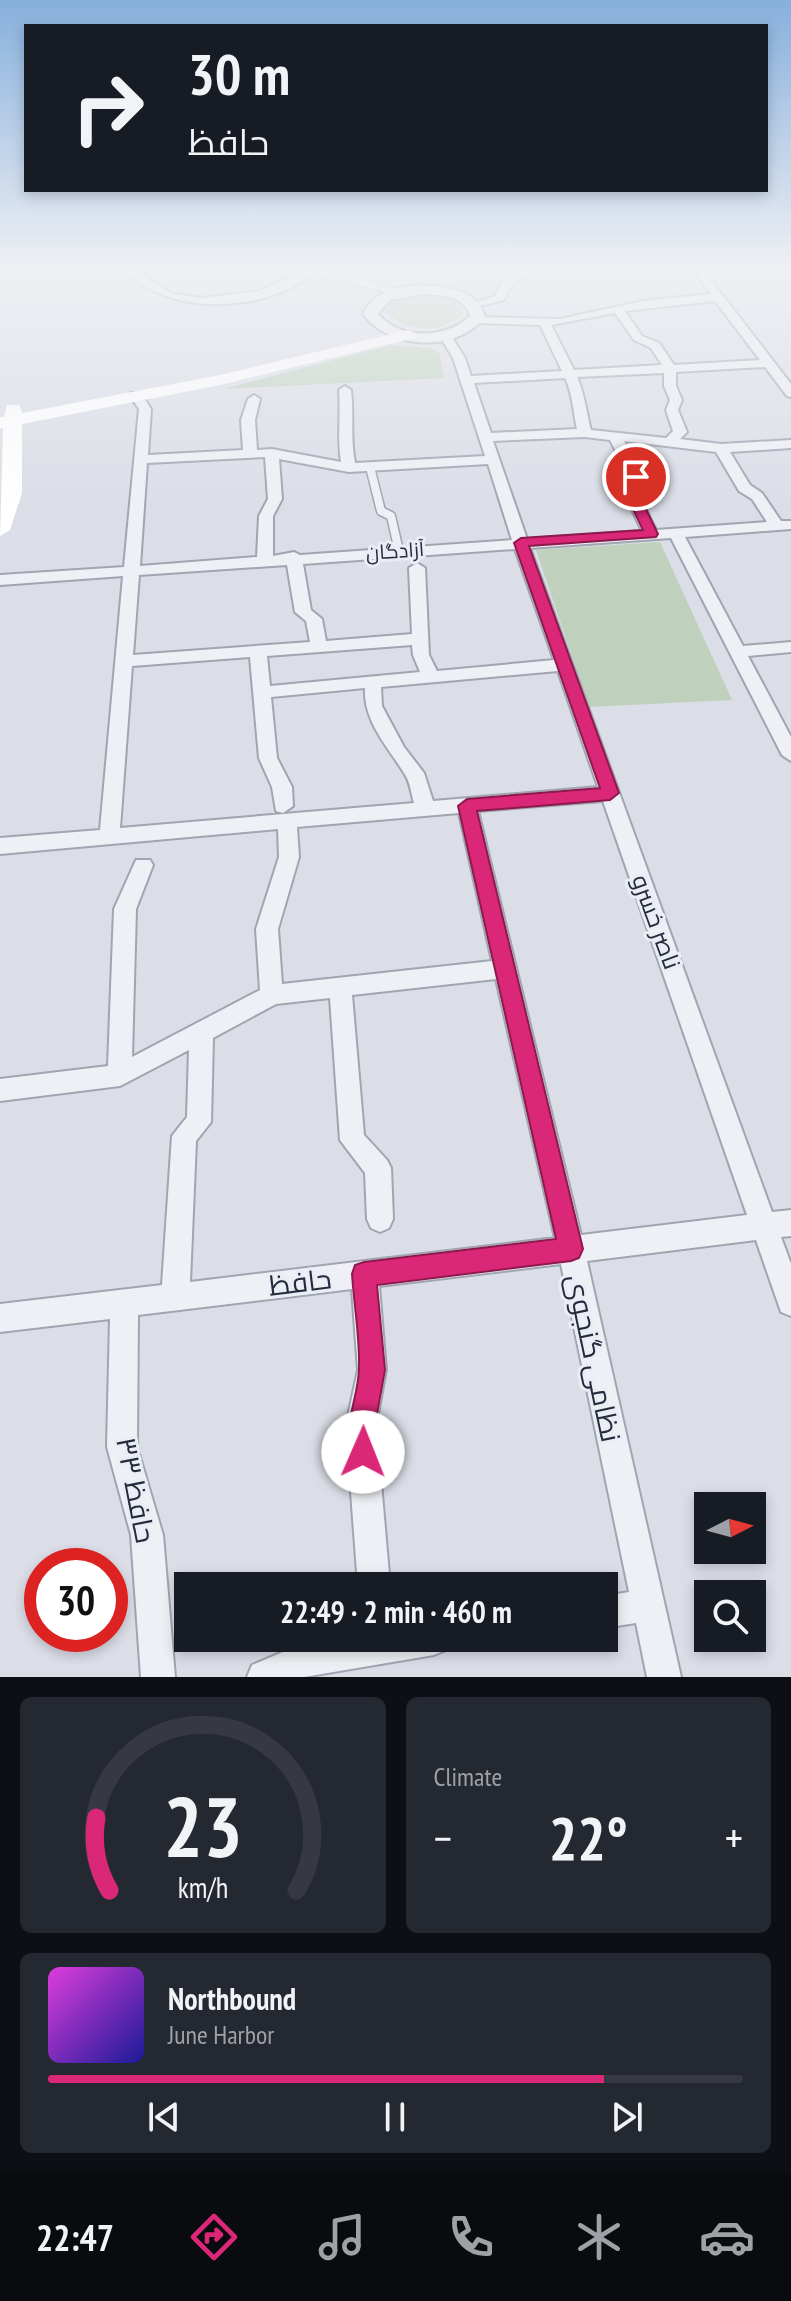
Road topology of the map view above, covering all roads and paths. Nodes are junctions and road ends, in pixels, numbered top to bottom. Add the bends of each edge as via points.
1 (301, 348) edge
2 (353, 348) edge
3 (453, 348) edge
4 (557, 348) edge
5 (657, 348) edge
6 (757, 348) edge
7 (768, 363) junction
8 (670, 368) junction
9 (569, 374) junction
10 (466, 380) junction
11 (345, 390) dead end
12 (791, 393) edge
13 (136, 396) junction
14 (254, 399) dead end
15 (7, 416) edge
16 (585, 433) junction
17 (486, 437) junction
18 (615, 437) junction
19 (669, 442) junction
20 (791, 444) edge
21 (721, 448) junction
22 (272, 453) junction
23 (250, 454) junction
24 (141, 459) junction
25 (493, 460) junction
26 (370, 467) junction
27 (349, 468) junction
28 (784, 525) edge
29 (0, 530) edge
30 (675, 532) junction
31 (651, 534) junction
32 (521, 543) junction
33 (399, 551) junction
34 (294, 557) junction
35 (265, 559) junction
36 (417, 568) dead end
37 (133, 569) junction
38 (0, 580) edge
39 (419, 639) junction
40 (319, 646) junction
41 (791, 647) edge
42 (258, 651) junction
43 (737, 652) junction
44 (125, 661) junction
45 (564, 665) junction
46 (431, 677) junction
47 (373, 689) dead end
48 (262, 692) junction
49 (791, 755) edge
50 (610, 793) junction
51 (467, 806) junction
52 (425, 809) junction
53 (285, 814) junction
54 (109, 836) junction
55 (0, 846) edge
56 (143, 865) dead end
57 (505, 969) junction
58 (340, 987) junction
59 (272, 995) junction
60 (201, 1032) junction
61 (120, 1075) junction
62 (0, 1090) edge
63 (380, 1219) dead end
64 (791, 1223) edge
65 (764, 1226) junction
66 (571, 1249) junction
67 (364, 1274) junction
68 (175, 1297) junction
69 (791, 1302) edge
70 (124, 1303) junction
71 (0, 1318) edge
72 (373, 1572) edge
73 (649, 1605) junction
74 (618, 1610) edge
75 (352, 1652) edge
76 (312, 1667) edge
77 (158, 1677) edge
78 (264, 1677) edge
79 (664, 1677) edge

1 - 15 main road
2 - 13 main road
3 - 10 street, ناصر خسرو
4 - 9 street
5 - 8 street
6 - 7 street
7 - 8 street
7 - 12 street
8 - 9 street
8 - 19 street via 676,400 672,410 680,432
9 - 10 street
9 - 16 street
10 - 17 street, ناصر خسرو
11 - 27 street via 343,434
13 - 15 main road
13 - 24 street via 145,409
14 - 23 street via 248,420
15 - 29 main road via 12,493
16 - 17 street
16 - 18 street
17 - 25 street, ناصر خسرو
18 - 19 street
18 - 31 street via 636,477 633,497
19 - 21 street
20 - 21 street
21 - 28 street via 744,488
22 - 23 street
22 - 27 street
22 - 35 street via 275,499 266,516
23 - 24 street
24 - 37 street
25 - 26 street
25 - 32 street, ناصر خسرو
26 - 27 street
26 - 33 lane
28 - 30 street, آزادگان
30 - 31 street, آزادگان
30 - 43 street
31 - 32 street, آزادگان
32 - 33 street, آزادگان
32 - 45 street, ناصر خسرو
33 - 34 street, آزادگان
34 - 35 street, آزادگان
34 - 40 street via 303,612 314,619
35 - 37 street, آزادگان
36 - 39 street
37 - 38 street, آزادگان
37 - 44 street
39 - 40 street
39 - 46 street
40 - 42 street
41 - 43 street
42 - 44 street
42 - 48 street
43 - 49 street
44 - 54 street
45 - 46 street
45 - 50 street, ناصر خسرو
46 - 48 street
47 - 52 street via 373,706 415,773
48 - 53 street via 268,758 282,787
50 - 51 street
50 - 65 street, ناصر خسرو
51 - 52 street
51 - 57 street, نظامی گنجوی
52 - 53 street
53 - 54 street
53 - 59 street via 289,857 267,929
54 - 55 street
56 - 61 street via 125,909
57 - 58 street
57 - 66 street, نظامی گنجوی
58 - 59 street
58 - 63 street via 352,1140 378,1168
59 - 60 street
60 - 61 street
60 - 68 street via 199,1122 184,1136
61 - 62 street
64 - 65 street, حافظ
65 - 66 street, حافظ
65 - 69 street, ناصر خسرو
66 - 67 street, حافظ
66 - 73 street, نظامی گنجوی
67 - 68 street, حافظ
67 - 72 street via 372,1370 361,1425
68 - 70 street, حافظ
70 - 71 street, حافظ
70 - 77 street, حافظ ۳۳ via 122,1447 147,1535
73 - 74 street
73 - 79 street, نظامی گنجوی
75 - 76 street
76 - 78 street

